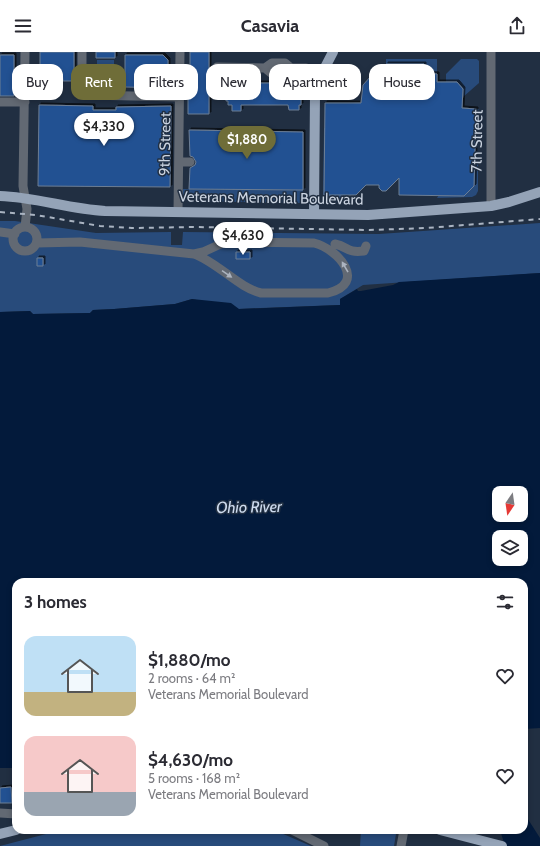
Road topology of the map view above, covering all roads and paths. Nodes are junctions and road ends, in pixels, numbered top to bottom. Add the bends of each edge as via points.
1 (25, 52) edge
2 (82, 52) edge
3 (180, 52) edge
4 (333, 52) edge
5 (491, 52) edge
6 (180, 64) edge
7 (271, 64) edge
8 (286, 64) edge
9 (327, 64) edge
10 (269, 65) tunnel mouth
11 (261, 68) edge
12 (265, 68) junction
13 (269, 71) edge
14 (134, 95) edge
15 (180, 100) edge
16 (315, 100) edge
17 (0, 102) edge
18 (25, 102) junction
19 (179, 162) junction
20 (190, 162) dead end
21 (540, 192) edge
22 (0, 196) edge
23 (26, 198) junction
24 (491, 206) junction
25 (178, 212) junction
26 (314, 214) junction
27 (25, 227) junction
28 (0, 232) edge
29 (15, 234) junction
30 (37, 242) junction
31 (348, 244) dead end
32 (366, 246) dead end
33 (333, 247) junction
34 (194, 254) junction
35 (0, 813) edge
36 (12, 814) edge
37 (12, 831) edge
38 (0, 834) edge
39 (300, 834) edge
40 (403, 834) edge
41 (457, 834) edge
42 (324, 846) edge
43 (401, 846) edge
44 (502, 846) edge

1 - 18 street
2 - 14 street via 82,89 86,94
3 - 6 street, 9th Street
4 - 9 main road
5 - 24 street, 7th Street
7 - 8 street
10 - 12 street
11 - 12 street
12 - 13 street
15 - 19 street, 9th Street
16 - 26 main road
17 - 18 street
18 - 23 street
19 - 20 street
19 - 25 street, 9th Street
21 - 24 main road, Veterans Memorial Boulevard
22 - 23 main road, Veterans Memorial Boulevard
23 - 25 main road, Veterans Memorial Boulevard via 95,210
23 - 27 street
24 - 26 main road, Veterans Memorial Boulevard via 383,214
25 - 26 main road, Veterans Memorial Boulevard
27 - 29 street via 17,230
27 - 30 street via 33,230
28 - 29 street
29 - 30 street via 14,242 19,249 27,251
30 - 34 street via 80,242
31 - 33 street via 339,240
32 - 33 street via 364,251 354,252
33 - 34 street via 314,243 224,242
34 -> 33 street via 256,292 328,293 342,287 348,276 347,269
35 - 36 street
37 - 38 main road
39 - 42 street
40 - 43 street
41 - 44 main road

